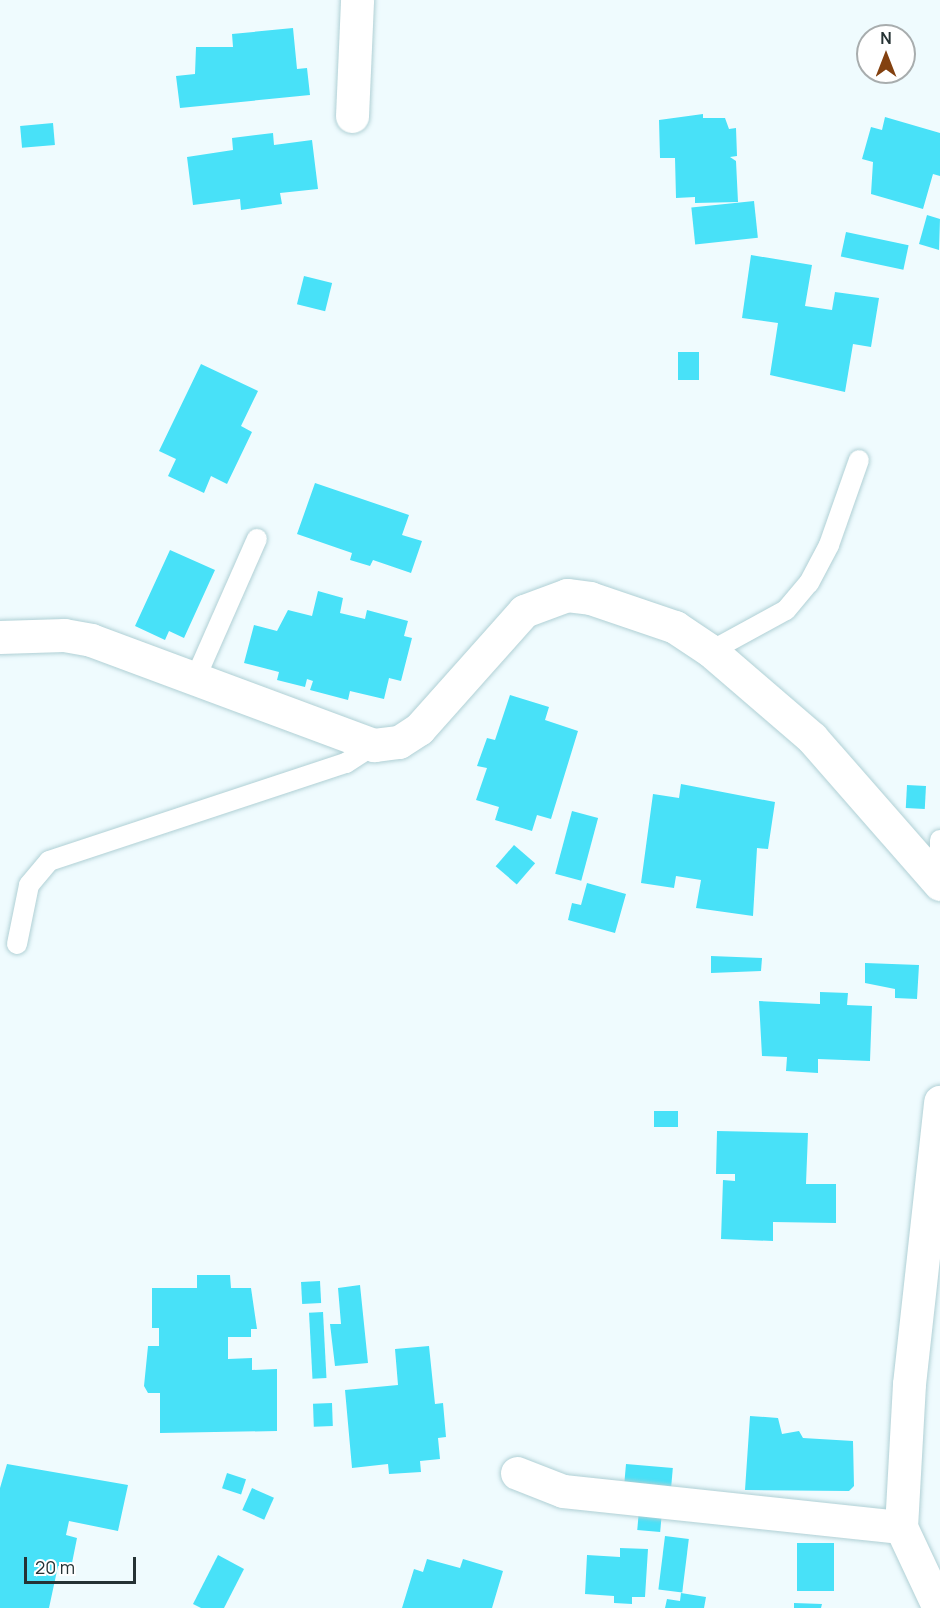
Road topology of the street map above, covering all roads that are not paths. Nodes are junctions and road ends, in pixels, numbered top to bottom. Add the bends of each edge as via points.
1 (357, 0) edge
2 (352, 116) dead end
3 (859, 460) dead end
4 (257, 539) dead end
5 (0, 637) edge
6 (711, 651) junction
7 (196, 677) junction
8 (374, 745) junction
9 (940, 840) edge
10 (940, 857) edge
11 (940, 884) edge
12 (17, 944) dead end
13 (940, 1101) edge
14 (937, 1164) edge
15 (517, 1473) dead end
16 (901, 1527) junction
17 (939, 1608) edge

1 - 2 street
3 - 6 lane via 830,545 809,583 786,610
4 - 7 lane
5 - 7 street via 64,635 91,640
6 - 8 street via 636,611 578,596 546,600 524,611 492,642 419,729 399,742
6 - 11 street via 812,738
7 - 8 street
8 - 12 lane via 335,766 49,861 29,885
9 - 10 lane
13 - 14 street
14 - 16 street via 909,1384
15 - 16 street via 563,1491
16 - 17 street

